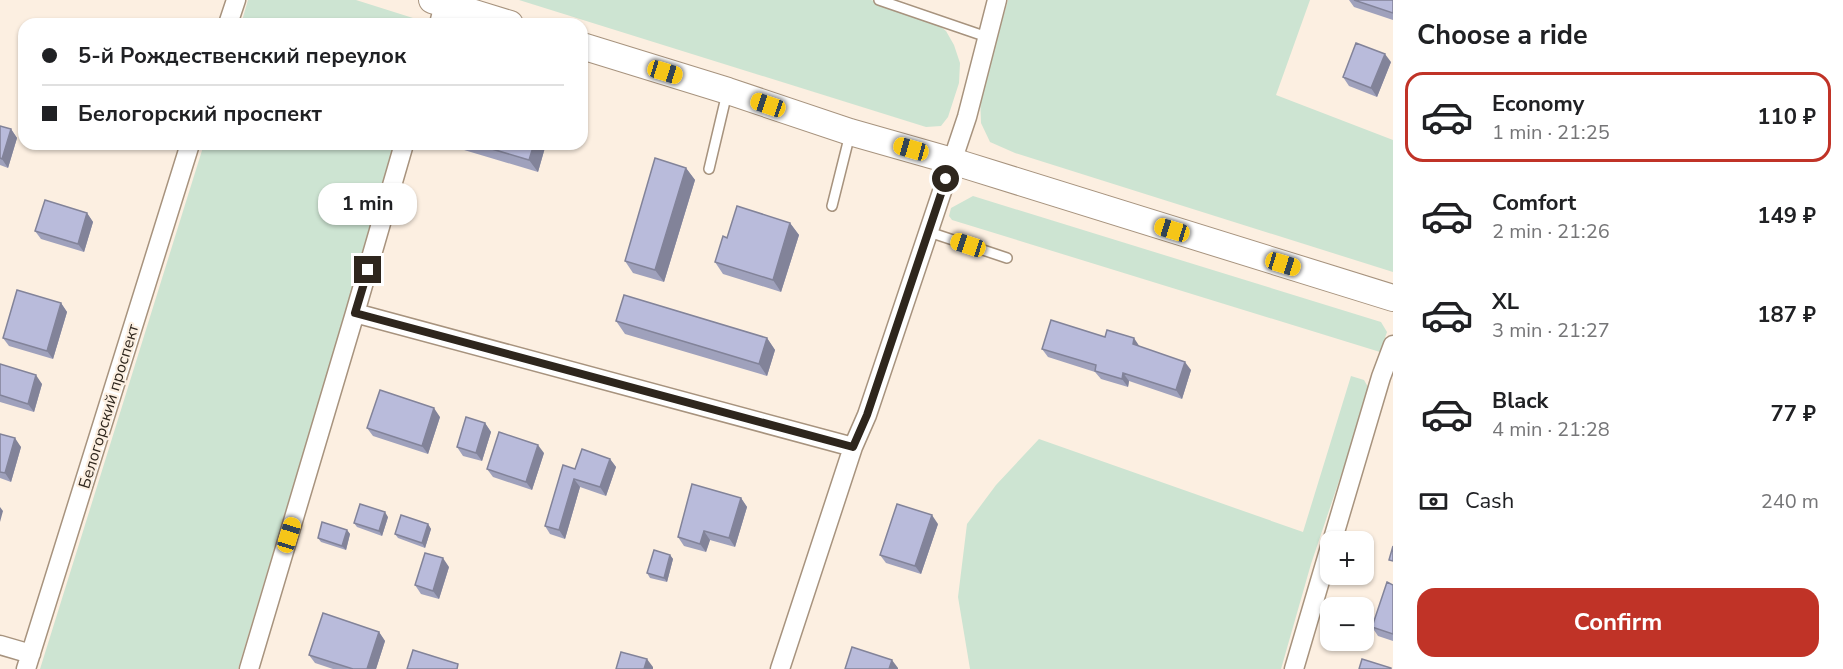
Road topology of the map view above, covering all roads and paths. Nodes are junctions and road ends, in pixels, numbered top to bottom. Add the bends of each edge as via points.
1 (236, 0) edge
2 (879, 0) edge
3 (997, 0) edge
4 (438, 9) edge
5 (230, 18) edge
6 (481, 18) edge
7 (987, 37) junction
8 (588, 48) edge
9 (728, 91) junction
10 (850, 132) junction
11 (188, 150) edge
12 (402, 150) edge
13 (952, 161) junction
14 (709, 169) dead end
15 (832, 206) dead end
16 (929, 232) junction
17 (1007, 258) dead end
18 (1393, 298) edge
19 (355, 313) junction
20 (1393, 345) edge
21 (853, 447) junction
22 (1335, 531) edge
23 (1320, 581) edge
24 (0, 645) edge
25 (28, 661) edge
26 (249, 669) edge
27 (780, 669) edge
28 (1294, 669) edge

1 - 5 street
2 - 7 lane
3 - 7 street
4 - 6 main road
7 - 13 street
8 - 9 main road
9 - 10 main road
9 - 14 lane
10 - 13 main road
10 - 15 lane
11 - 25 street, Белогорский проспект
12 - 19 street
13 - 16 street
13 - 18 main road
16 - 17 lane
16 - 21 street
19 - 21 street
19 - 26 street
20 - 22 street
21 - 27 street
23 - 28 street
24 - 25 street

